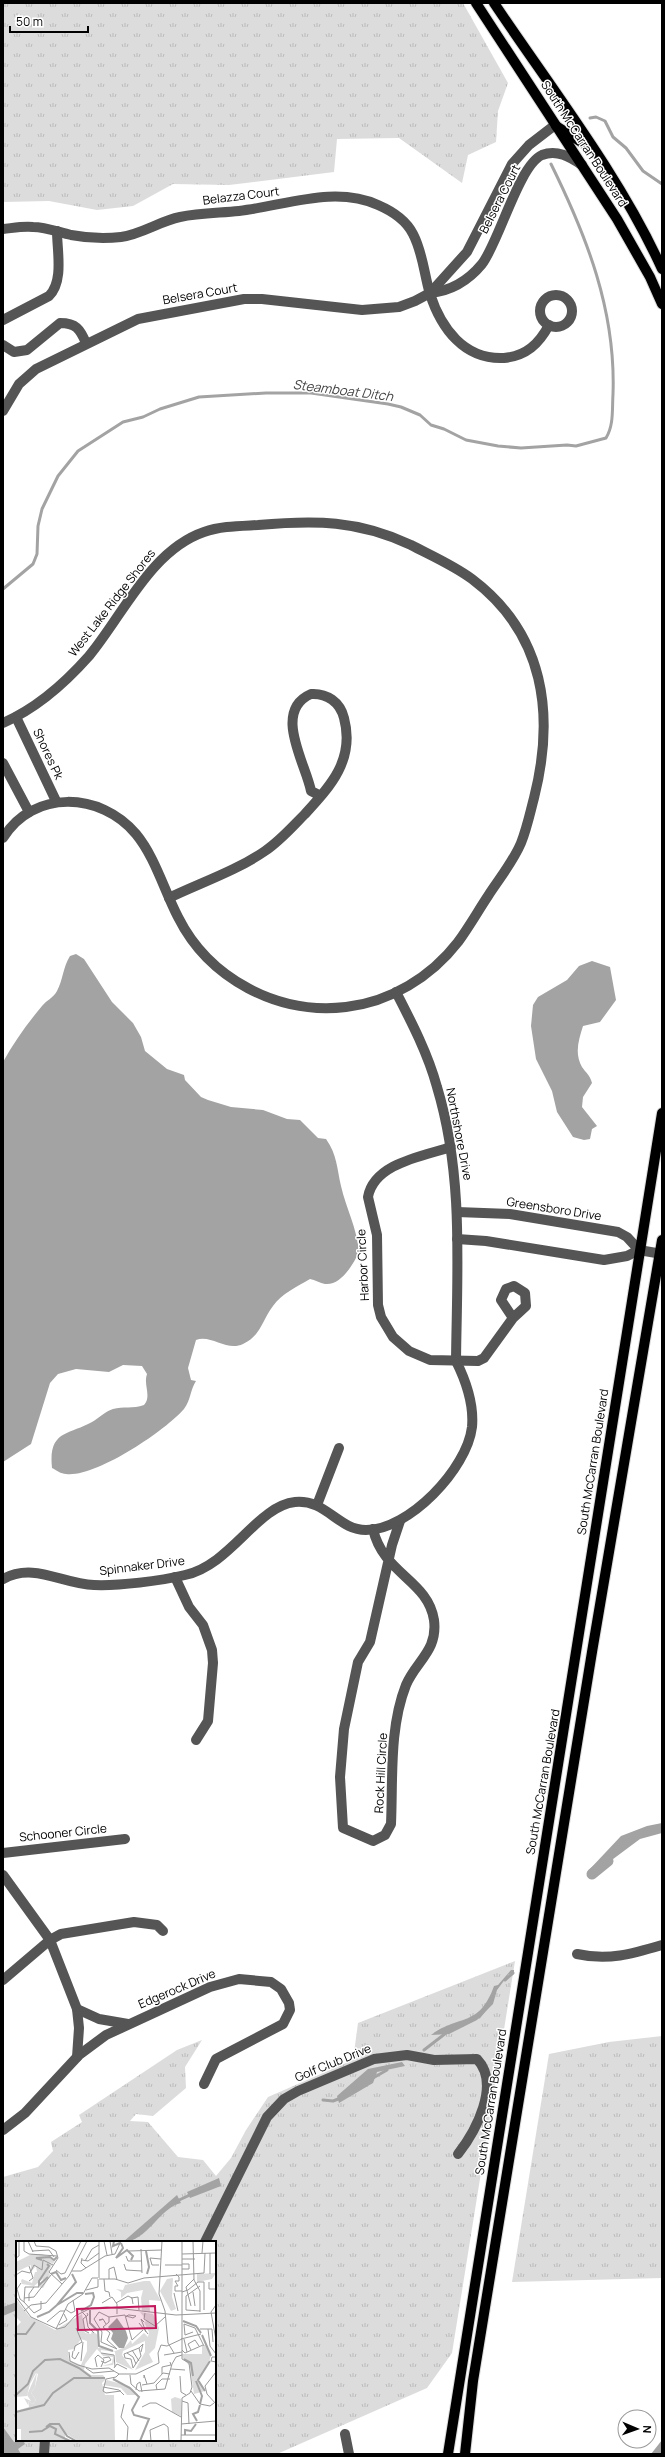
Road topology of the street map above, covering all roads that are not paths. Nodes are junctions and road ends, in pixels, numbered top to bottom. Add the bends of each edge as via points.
1 (476, 3) edge
2 (494, 3) edge
3 (555, 125) junction
4 (596, 152) junction
5 (583, 167) junction
6 (3, 229) edge
7 (57, 231) junction
8 (662, 268) edge
9 (430, 293) junction
10 (662, 304) edge
11 (3, 320) edge
12 (549, 325) dead end
13 (86, 343) junction
14 (3, 345) edge
15 (3, 411) edge
16 (16, 717) junction
17 (3, 723) edge
18 (3, 763) edge
19 (321, 796) junction
20 (56, 802) junction
21 (29, 812) junction
22 (3, 838) edge
23 (168, 898) junction
24 (396, 992) junction
25 (662, 1114) edge
26 (451, 1147) junction
27 (457, 1212) junction
28 (457, 1239) junction
29 (662, 1240) edge
30 (639, 1250) junction
31 (661, 1254) edge
32 (513, 1318) dead end
33 (456, 1361) junction
34 (339, 1448) dead end
35 (317, 1505) junction
36 (400, 1521) junction
37 (373, 1529) junction
38 (389, 1561) junction
39 (175, 1577) junction
40 (3, 1579) edge
41 (196, 1740) dead end
42 (125, 1839) dead end
43 (3, 1853) edge
44 (3, 1875) edge
45 (163, 1931) dead end
46 (50, 1940) junction
47 (662, 1945) edge
48 (577, 1954) dead end
49 (3, 1980) edge
50 (77, 2009) junction
51 (130, 2024) junction
52 (77, 2057) junction
53 (204, 2084) dead end
54 (3, 2130) edge
55 (458, 2154) dead end
56 (205, 2241) edge
57 (345, 2434) dead end
58 (45, 2441) edge
59 (44, 2454) edge
60 (349, 2454) edge
61 (448, 2454) edge
62 (465, 2454) edge

1 - 3 main road, South McCarran Boulevard
2 - 4 main road, South McCarran Boulevard
3 - 4 main road via 579,138
3 - 5 main road, South McCarran Boulevard
3 - 9 street, Belsera Court via 517,157 467,252
4 - 8 main road, South McCarran Boulevard
5 - 9 street, Belsera Court via 570,157 553,153 541,156 531,166 517,190 482,264 455,286 441,292
5 - 10 main road, South McCarran Boulevard via 634,247
6 - 7 street, Belazza Court via 32,227
7 - 9 street, Belazza Court via 98,238 122,237 178,217 195,214 240,211 326,197 358,198 378,205 407,225 419,246
7 - 11 street via 56,288 49,296
9 - 12 street, Belazza Court via 438,314 457,342 466,349 490,357 516,356 530,350 538,343
9 - 13 street, Belsera Court via 399,307 379,310 244,299 138,319
13 - 14 street via 76,326 60,323 27,350 14,352
13 - 15 street, Belsera Court via 36,369 19,384
16 - 17 street, West Lake Ridge Shores
16 - 20 street, Shores Pk
16 - 24 street, West Lake Ridge Shores via 54,689 88,656 169,552 198,534 212,529 308,521 351,525 396,538 474,580 505,611 536,668 545,714 540,771 526,827 512,860 458,942 444,958 427,973
18 - 21 street
19 - 19 street via 339,773 344,760 347,732 344,718 334,700 326,695 311,694 299,701 296,708 293,737 311,791
19 - 23 street via 283,837 265,851
20 - 21 street
20 - 23 street, West Lake Ridge Shores via 85,802 104,809 127,824 146,848
21 - 22 street via 17,820
23 - 24 street, West Lake Ridge Shores via 180,922 204,955 226,975 256,993 296,1006 335,1008 377,1000
24 - 26 street, Northshore Drive via 427,1057 445,1116
25 - 30 main road, South McCarran Boulevard
26 - 27 street, Northshore Drive
26 - 33 street, Harbor Circle via 394,1166 375,1179 368,1196 377,1241 378,1305 386,1327 393,1337 418,1357
27 - 28 street, Northshore Drive
27 - 30 street, Greensboro Drive via 510,1214 618,1232 627,1237
28 - 30 street via 486,1241 604,1260 627,1256
28 - 33 street, Northshore Drive
29 - 31 main road
30 - 31 street
30 - 61 main road, South McCarran Boulevard
31 - 62 main road via 589,1667 473,2381
32 - 33 street, Harbor Circle via 484,1358 471,1362
33 - 36 street, Spinnaker Drive via 463,1375 472,1413 468,1442 455,1467 436,1490
34 - 35 street
35 - 37 street, Spinnaker Drive via 352,1527
35 - 39 street, Spinnaker Drive via 294,1502 272,1510 218,1560 194,1573
36 - 37 street, Spinnaker Drive
36 - 38 street, Rock Hill Circle
37 - 38 street, Rock Hill Circle via 378,1547
38 - 38 street, Rock Hill Circle via 406,1579 416,1584 427,1600 432,1610 434,1631 426,1657 412,1674 403,1694 394,1742 391,1824 385,1835 373,1841 343,1828 341,1762 344,1729 358,1662 370,1642
39 - 40 street, Spinnaker Drive via 94,1585 33,1572
39 - 41 street via 188,1607 202,1625 212,1650 208,1720
42 - 43 street, Schooner Circle
44 - 46 street
45 - 46 street via 157,1925 134,1922 61,1934
46 - 49 street
46 - 50 street
47 - 48 street via 627,1956 609,1958
50 - 51 street via 99,2019
50 - 52 street
51 - 52 street, Edgerock Drive via 106,2035
51 - 53 street, Edgerock Drive via 210,1987 239,1979 271,1982 281,1989 286,1995 290,2010 283,2024 216,2059
52 - 54 street, Edgerock Drive via 25,2113
55 - 56 street, Golf Club Drive via 469,2140 479,2119 487,2086 484,2066 477,2059 434,2060 407,2055 374,2059 298,2091 274,2108 267,2117
57 - 60 street
58 - 59 street

